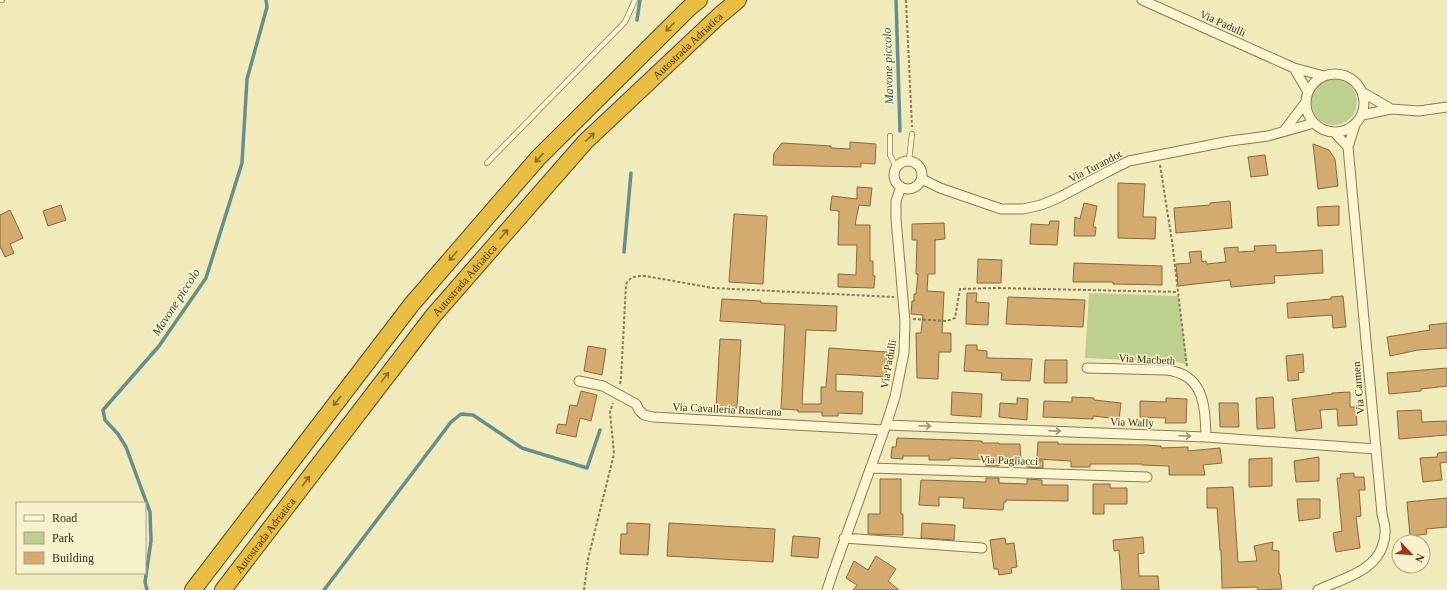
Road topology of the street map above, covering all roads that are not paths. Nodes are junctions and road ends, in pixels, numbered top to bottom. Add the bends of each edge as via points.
1 (634, 0) edge
2 (699, 0) edge
3 (738, 0) edge
4 (1142, 0) edge
5 (1294, 68) junction
6 (1324, 76) junction
7 (1308, 92) junction
8 (1362, 92) junction
9 (1306, 102) junction
10 (1447, 107) edge
11 (1391, 109) junction
12 (1362, 115) junction
13 (1314, 123) junction
14 (1355, 125) junction
15 (1284, 131) junction
16 (1334, 132) junction
17 (912, 134) road end
18 (890, 136) dead end
19 (1348, 147) junction
20 (909, 160) junction
21 (487, 163) dead end
22 (896, 167) junction
23 (922, 179) junction
24 (901, 188) junction
25 (1087, 368) dead end
26 (579, 381) dead end
27 (885, 427) junction
28 (1206, 437) junction
29 (1376, 449) junction
30 (871, 468) junction
31 (1147, 477) dead end
32 (844, 538) junction
33 (982, 548) dead end
34 (193, 590) edge
35 (223, 590) edge
36 (827, 590) edge
37 (1318, 590) edge

1 - 21 lane via 625,22
2 -> 34 highway via 538,158 412,304
35 -> 3 highway, Autostrada Adriatica via 410,345 477,265 585,142
4 - 5 street, Via Padulli
5 - 6 street, Via Padulli
5 - 7 street
6 - 7 street via 1317,80
6 - 8 street via 1338,74 1350,78
7 - 9 street
8 - 11 street
8 - 12 street
9 - 13 street via 1306,110
9 - 15 street
10 - 11 street via 1419,111
11 - 12 street
12 - 14 street
13 - 15 street, Via Turandot
13 - 16 street via 1319,128
14 - 16 street via 1341,132
14 - 19 street, Via Carmen
15 - 23 street, Via Turandot via 1129,161 1058,198 1023,209 1001,209 940,188
16 - 19 street
17 - 20 lane
18 - 22 lane via 890,155
19 - 29 street, Via Carmen
20 - 22 street
20 - 23 street via 920,167
22 - 24 street via 894,178
23 - 24 street via 916,187
24 - 27 street, Via Padulli via 896,201 896,219 905,322 904,353
25 - 28 street, Via Macbeth via 1166,370 1176,371 1185,376 1197,385 1202,399
26 - 27 street, Via Cavalleria Rusticana via 602,386 636,404 644,415 653,417
27 -> 28 street, Via Wally
27 - 30 street, Via Padulli
28 - 29 street, Via Wally
29 - 37 street, Via Carmen via 1385,531 1383,545 1377,558 1365,569
30 - 31 street, Via Pagliacci
30 - 32 street, Via Padulli
32 - 33 street
32 - 36 street, Via Padulli

